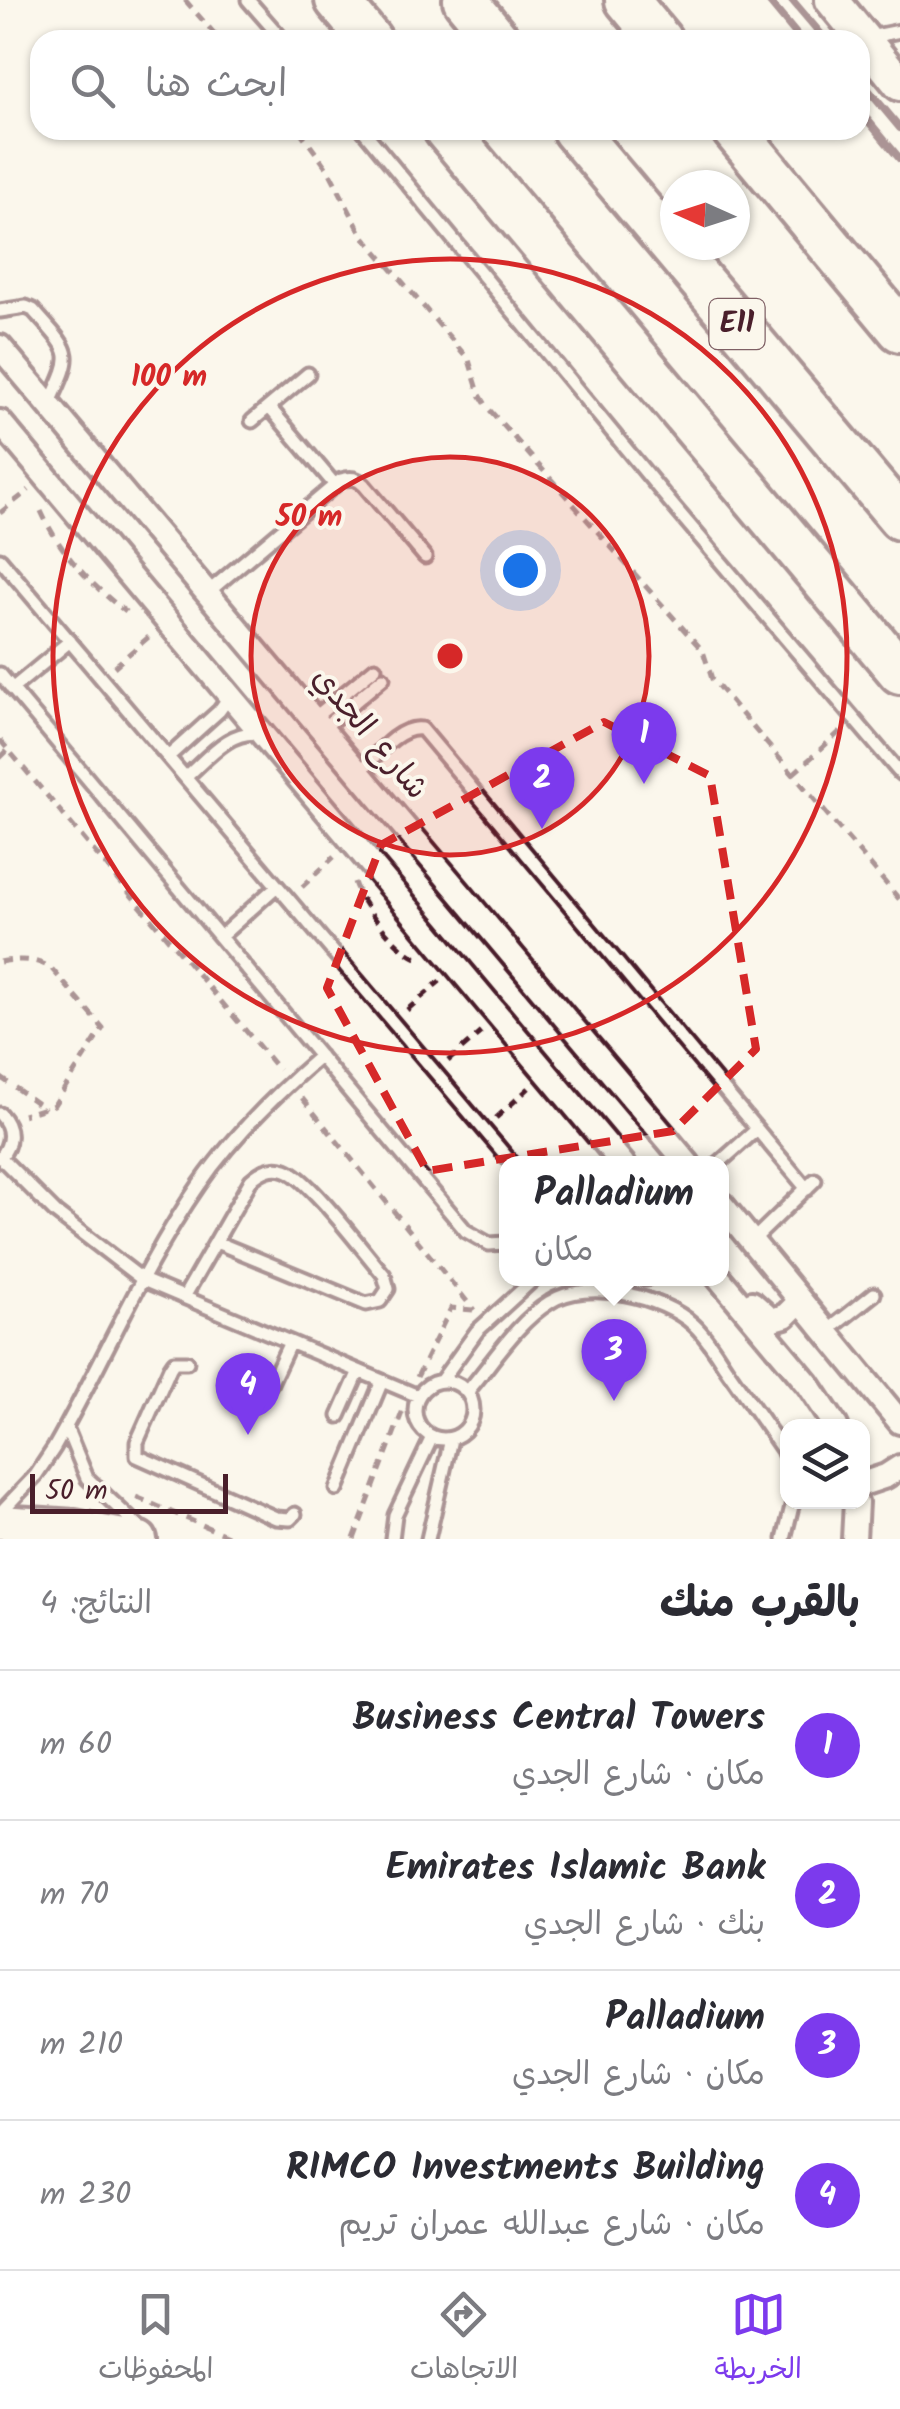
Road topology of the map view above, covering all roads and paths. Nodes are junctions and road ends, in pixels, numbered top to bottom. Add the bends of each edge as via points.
1 (186, 0) edge
2 (248, 0) edge
3 (337, 0) edge
4 (465, 0) edge
5 (626, 0) edge
6 (832, 0) edge
7 (212, 30) edge
8 (275, 30) edge
9 (362, 30) edge
10 (490, 30) edge
11 (652, 30) edge
12 (856, 30) edge
13 (900, 31) edge
14 (870, 37) edge
15 (870, 48) edge
16 (900, 84) edge
17 (307, 140) edge
18 (372, 140) edge
19 (454, 140) edge
20 (582, 140) edge
21 (742, 140) edge
22 (0, 311) edge
23 (900, 330) edge
24 (0, 347) edge
25 (308, 374) dead end
26 (49, 405) junction
27 (269, 406) junction
28 (252, 420) dead end
29 (0, 422) edge
30 (334, 486) junction
31 (31, 488) dead end
32 (0, 513) edge
33 (900, 518) edge
34 (424, 557) dead end
35 (0, 559) edge
36 (207, 593) junction
37 (153, 633) dead end
38 (70, 641) junction
39 (900, 672) edge
40 (379, 673) dead end
41 (0, 674) edge
42 (102, 678) junction
43 (12, 689) junction
44 (230, 696) junction
45 (854, 720) junction
46 (318, 724) junction
47 (263, 735) junction
48 (0, 740) edge
49 (8, 750) junction
50 (168, 757) junction
51 (0, 758) edge
52 (359, 773) junction
53 (793, 774) junction
54 (900, 774) edge
55 (186, 777) junction
56 (340, 852) dead end
57 (278, 886) junction
58 (289, 899) junction
59 (900, 900) edge
60 (220, 937) junction
61 (0, 962) edge
62 (446, 976) dead end
63 (393, 1022) junction
64 (488, 1027) dead end
65 (320, 1056) junction
66 (435, 1072) junction
67 (0, 1077) edge
68 (290, 1082) junction
69 (534, 1083) dead end
70 (0, 1114) edge
71 (484, 1129) junction
72 (756, 1130) junction
73 (506, 1156) edge
74 (616, 1156) edge
75 (681, 1156) edge
76 (727, 1156) edge
77 (0, 1158) edge
78 (729, 1215) edge
79 (216, 1242) junction
80 (751, 1242) junction
81 (499, 1243) edge
82 (729, 1273) edge
83 (143, 1280) junction
84 (526, 1286) edge
85 (726, 1286) edge
86 (874, 1294) dead end
87 (184, 1297) junction
88 (800, 1301) junction
89 (474, 1310) dead end
90 (826, 1332) junction
91 (290, 1342) junction
92 (187, 1362) dead end
93 (360, 1372) junction
94 (382, 1381) junction
95 (441, 1381) junction
96 (270, 1385) dead end
97 (467, 1392) junction
98 (418, 1396) junction
99 (340, 1416) dead end
100 (831, 1419) edge
101 (900, 1422) edge
102 (66, 1428) junction
103 (432, 1437) junction
104 (451, 1439) junction
105 (780, 1446) edge
106 (900, 1466) edge
107 (870, 1481) edge
108 (336, 1490) dead end
109 (131, 1495) dead end
110 (791, 1509) edge
111 (856, 1509) edge
112 (0, 1513) edge
113 (295, 1514) dead end
114 (0, 1522) edge
115 (140, 1539) edge
116 (151, 1539) edge
117 (235, 1539) edge
118 (392, 1539) edge
119 (428, 1539) edge
120 (784, 1539) edge
121 (854, 1539) edge

1 - 7 path
2 - 8 lane
3 - 9 highway
4 - 10 highway
5 - 11 highway
6 - 12 main road
13 - 14 lane
15 - 16 main road
17 - 53 path via 360,232 469,360 488,408 703,651 710,676
18 - 45 lane
19 - 39 highway
20 - 33 highway, E11
21 - 23 highway
22 - 26 lane via 33,310 66,351 68,362
24 - 26 street, شارع الجدي
25 - 27 lane
26 - 36 street, شارع الجدي
27 - 28 lane
27 - 30 lane
29 - 44 street
30 - 34 lane via 358,479
30 - 36 lane
31 - 32 path
35 - 38 lane
36 - 46 street, شارع الجدي
37 - 42 path
38 - 42 lane
38 - 43 lane
40 - 46 lane
41 - 43 lane
42 - 50 lane
43 - 60 lane
44 - 47 street
44 - 50 lane
45 - 53 path
45 - 54 lane
46 - 52 street, شارع الجدي
47 - 55 lane via 230,739
47 - 74 street
48 - 49 path
49 - 51 path
49 - 68 path
50 - 55 lane
52 - 72 lane via 402,732 422,729
52 - 75 street, شارع الجدي
53 - 59 path
55 - 57 lane
56 - 58 path
57 - 58 lane
57 - 60 lane
58 - 63 lane
60 - 65 lane
61 - 67 path via 28,960 51,968 102,1028 54,1105 45,1109
62 - 63 path
63 - 66 lane
64 - 66 path
65 - 68 lane
65 - 81 lane via 466,1231
66 - 71 lane
68 - 83 lane via 220,1156
68 - 89 path
69 - 71 path
70 - 77 lane via 10,1140
71 - 73 lane
72 - 76 lane
72 - 80 lane via 814,1185
77 - 83 lane via 56,1213
78 - 80 street
79 - 79 lane via 250,1180 279,1168 299,1177 384,1275 388,1289 380,1301 366,1304
79 - 87 lane
80 - 88 street
82 - 88 street via 765,1317 778,1319
83 - 87 lane
83 - 102 lane
84 - 95 lane via 478,1331
85 - 100 street
86 - 90 lane
87 - 91 lane
88 - 90 street
90 - 101 street
91 - 93 lane
91 - 96 lane
92 - 113 lane via 170,1368 137,1442 138,1456 283,1521
93 - 94 lane
93 - 99 lane
94 - 98 lane
94 - 108 lane
95 - 97 lane
95 - 98 lane
97 - 104 lane via 470,1425
97 - 105 lane via 551,1301 573,1292 622,1292 695,1325
98 - 103 lane via 418,1424
102 - 112 lane via 36,1475
102 - 116 lane via 87,1478
103 - 104 lane
103 - 118 lane via 395,1515
104 - 119 lane
106 - 107 street
109 - 117 path
110 - 120 lane
111 - 121 street
114 - 115 main road

